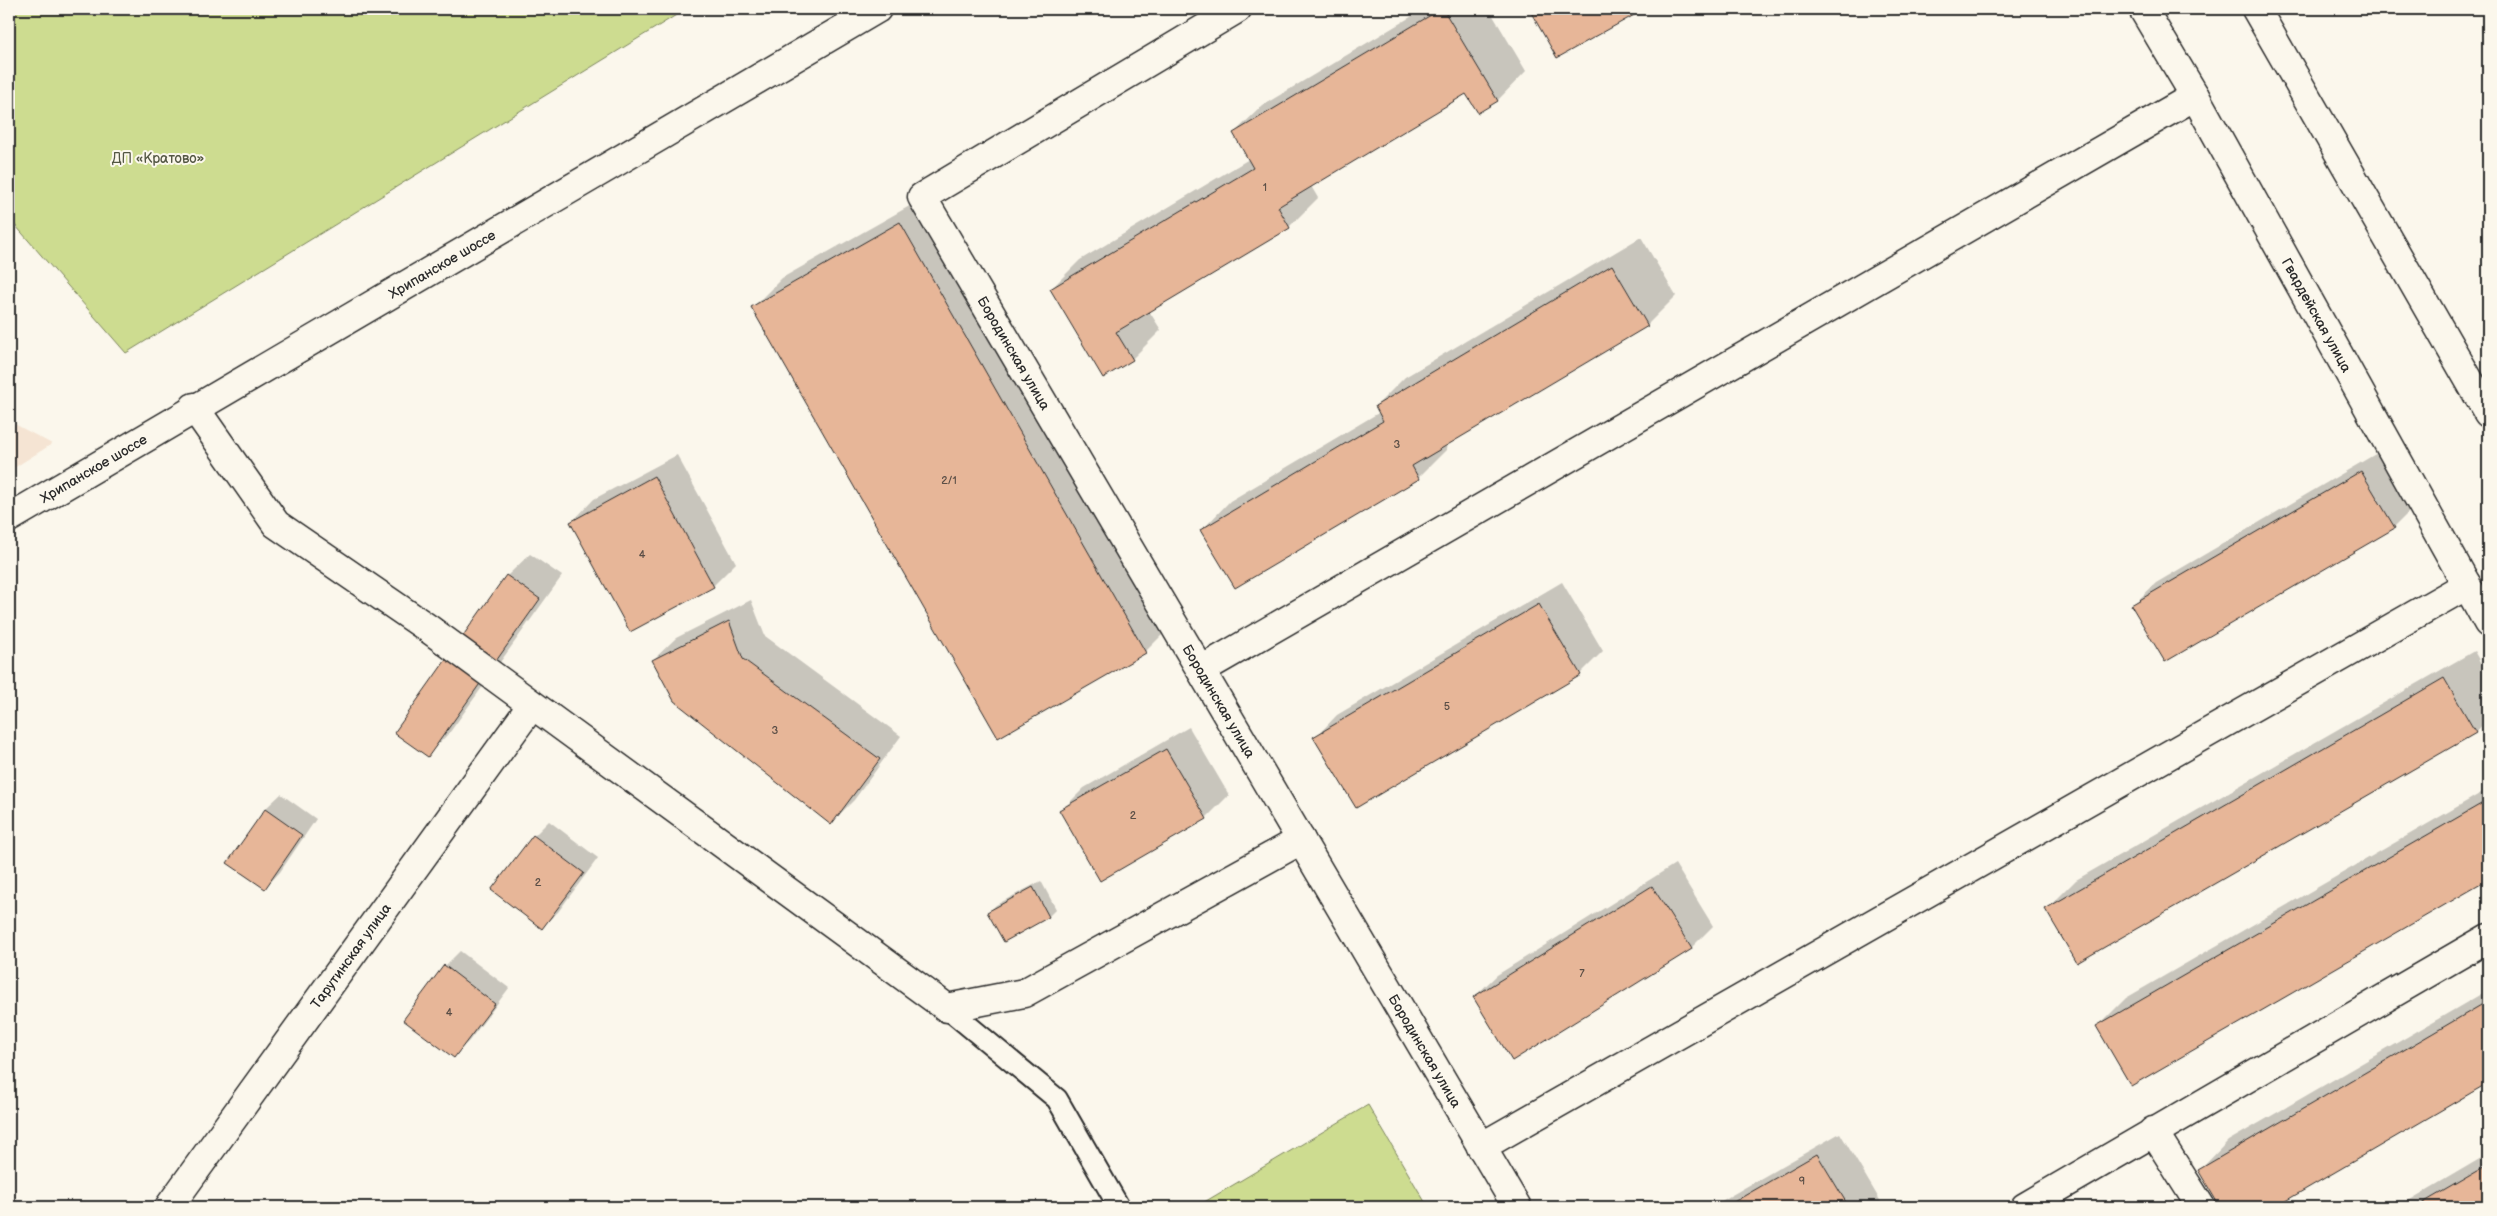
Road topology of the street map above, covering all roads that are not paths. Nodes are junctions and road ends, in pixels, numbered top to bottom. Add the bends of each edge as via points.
1 (876, 9) edge
2 (1237, 9) edge
3 (2143, 9) edge
4 (2256, 9) edge
5 (2195, 96) junction
6 (194, 407) junction
7 (2488, 413) edge
8 (9, 518) edge
9 (2467, 585) junction
10 (2488, 623) edge
11 (1201, 670) junction
12 (532, 705) junction
13 (1301, 840) junction
14 (2488, 938) edge
15 (947, 1008) junction
16 (2153, 1131) junction
17 (1481, 1147) junction
18 (169, 1207) edge
19 (1120, 1207) edge
20 (1517, 1207) edge
21 (2025, 1207) edge
22 (2201, 1207) edge

1 - 6 street, Хрипанское шоссе
2 - 11 street, Бородинская улица via 922,197
3 - 5 street, Гвардейская улица
4 - 7 street
5 - 9 street, Гвардейская улица
5 - 11 street
6 - 8 street, Хрипанское шоссе
6 - 12 street via 276,524
9 - 10 street, Гвардейская улица
9 - 17 street
11 - 13 street, Бородинская улица
12 - 15 street
12 - 18 street, Тарутинская улица
13 - 15 street via 1024,993
13 - 17 street, Бородинская улица
14 - 16 street
15 - 19 lane via 1057,1099
16 - 21 street
16 - 22 street
17 - 20 street, Бородинская улица

